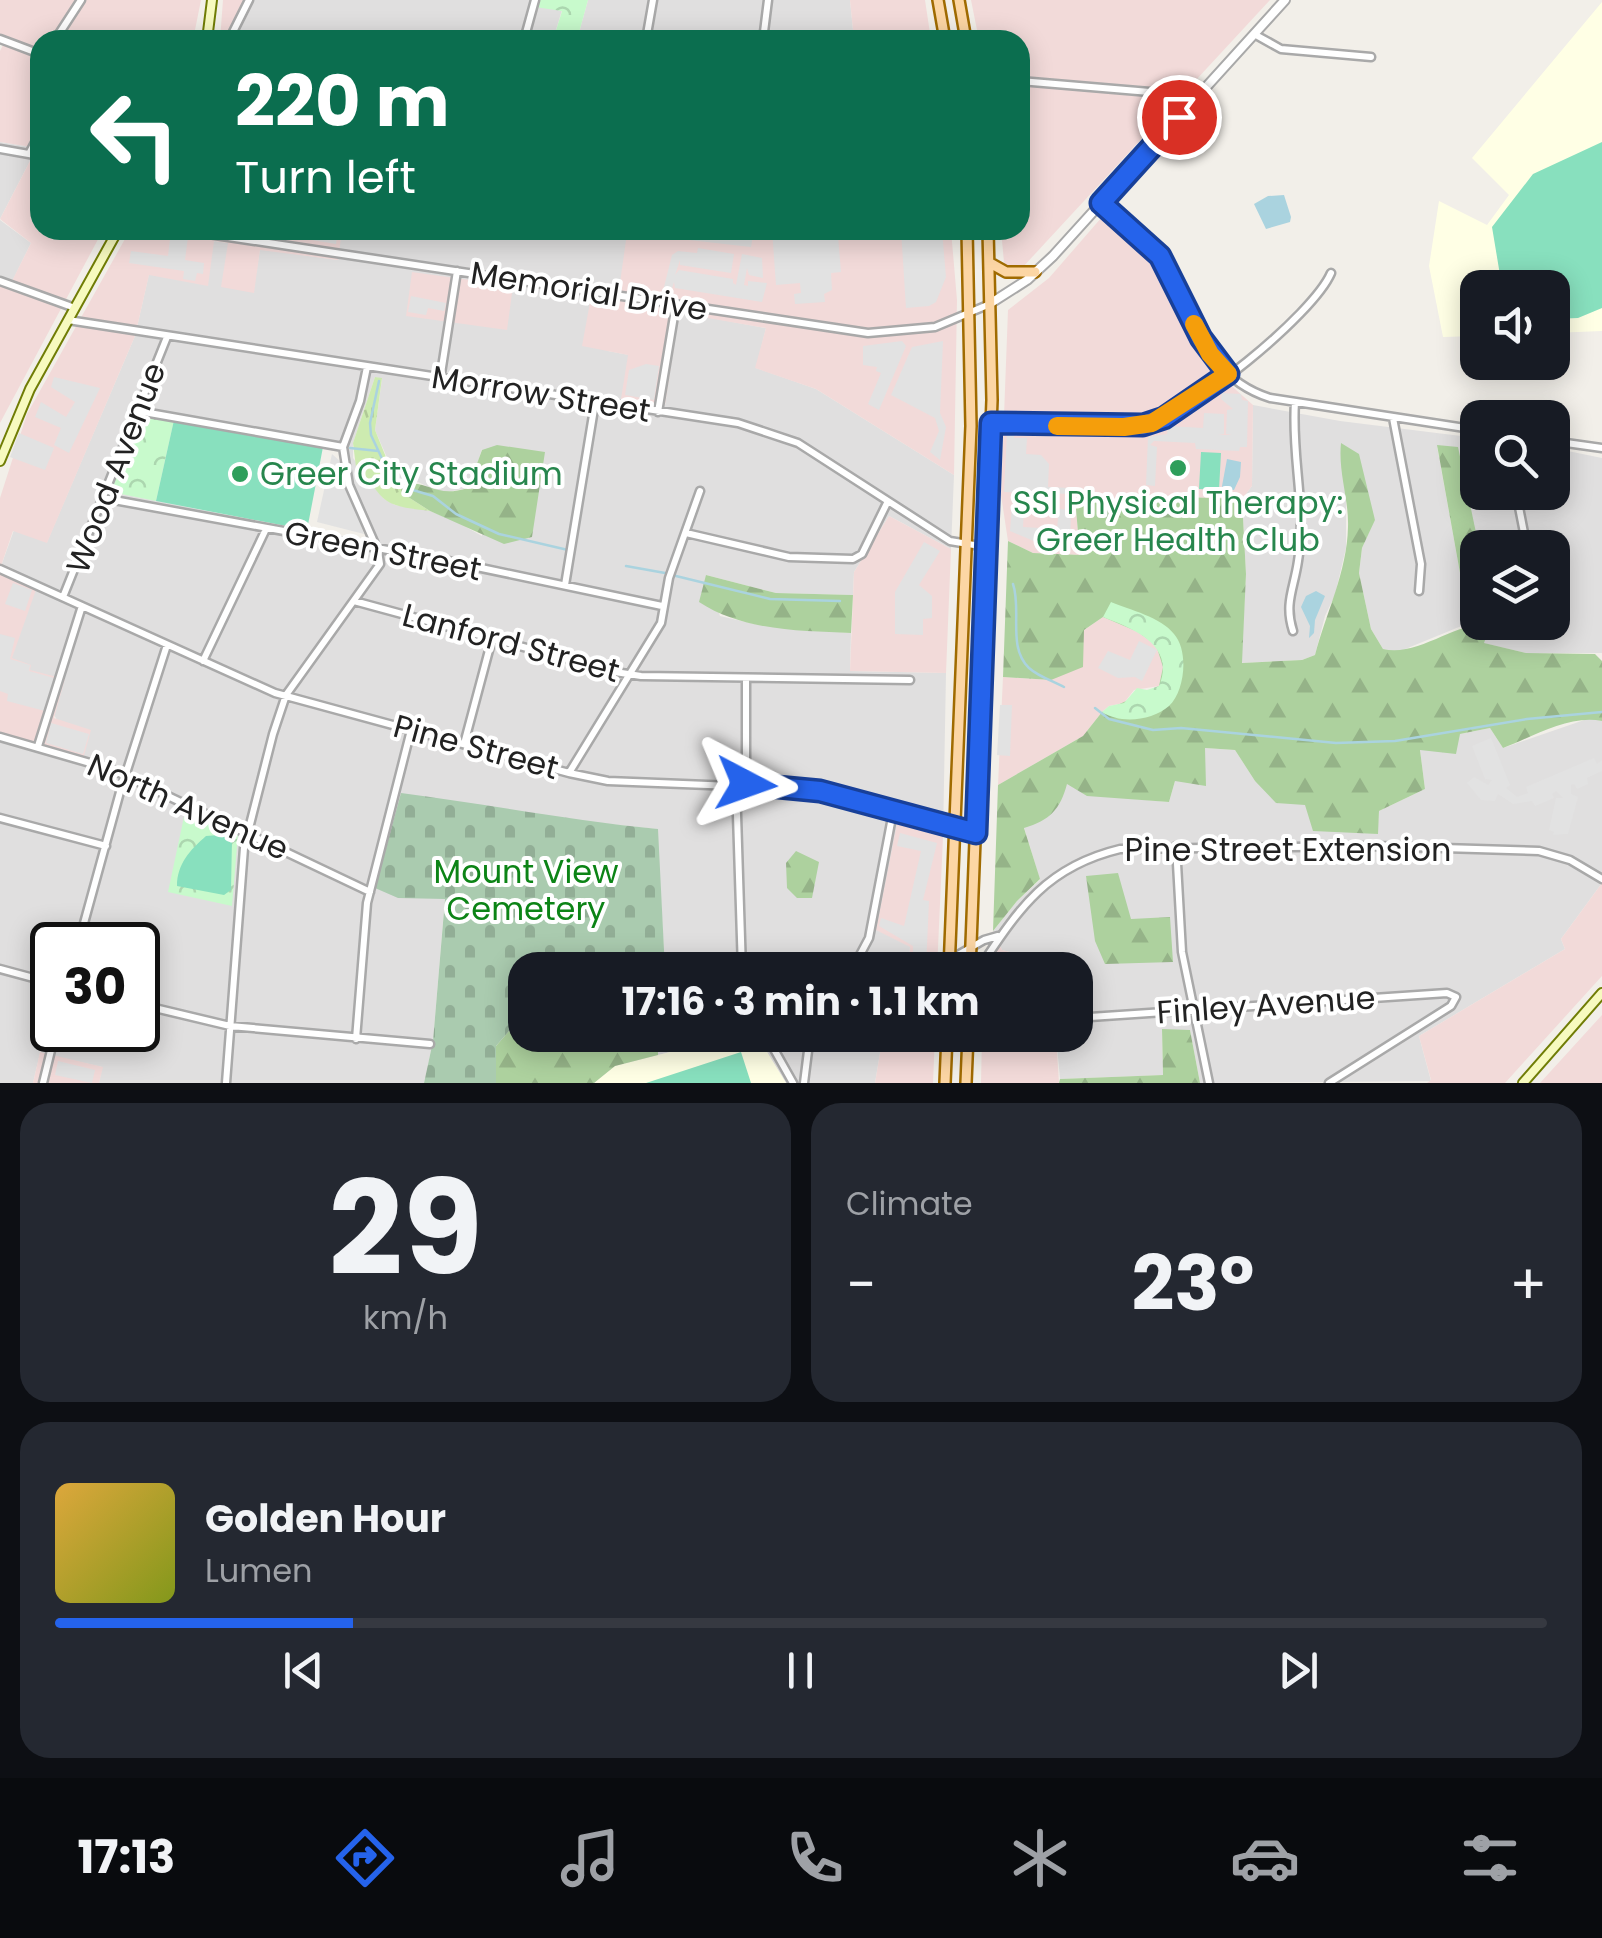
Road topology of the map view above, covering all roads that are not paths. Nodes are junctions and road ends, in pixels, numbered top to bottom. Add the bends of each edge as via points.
1 (81, 0) edge
2 (212, 0) edge
3 (248, 0) edge
4 (535, 0) edge
5 (653, 0) edge
6 (768, 0) edge
7 (938, 0) edge
8 (959, 0) edge
9 (1284, 0) edge
10 (62, 30) edge
11 (208, 30) edge
12 (234, 30) edge
13 (527, 30) edge
14 (648, 30) edge
15 (764, 30) edge
16 (943, 30) edge
17 (964, 30) edge
18 (1254, 34) junction
19 (0, 39) edge
20 (30, 50) edge
21 (1371, 57) dead end
22 (1030, 82) edge
23 (1197, 96) junction
24 (0, 148) edge
25 (30, 152) edge
26 (1101, 203) junction
27 (112, 240) edge
28 (249, 240) edge
29 (967, 240) edge
30 (989, 240) edge
31 (990, 263) junction
32 (457, 271) junction
33 (1035, 272) junction
34 (1330, 273) dead end
35 (0, 282) edge
36 (991, 303) junction
37 (676, 304) junction
38 (75, 308) junction
39 (970, 314) junction
40 (68, 320) junction
41 (167, 337) junction
42 (368, 367) junction
43 (1228, 374) junction
44 (440, 380) junction
45 (595, 402) junction
46 (1295, 402) junction
47 (138, 411) junction
48 (658, 412) junction
49 (1394, 418) junction
50 (991, 423) junction
51 (1460, 427) edge
52 (1570, 444) edge
53 (343, 447) junction
54 (1602, 448) edge
55 (0, 461) edge
56 (700, 491) dead end
57 (104, 498) junction
58 (886, 503) junction
59 (266, 529) junction
60 (686, 533) junction
61 (965, 543) junction
62 (986, 547) junction
63 (378, 551) junction
64 (0, 569) edge
65 (565, 586) junction
66 (1419, 590) dead end
67 (63, 598) junction
68 (354, 601) junction
69 (82, 606) junction
70 (662, 606) junction
71 (1292, 631) dead end
72 (492, 639) junction
73 (167, 645) junction
74 (202, 661) junction
75 (630, 674) junction
76 (746, 678) junction
77 (910, 680) dead end
78 (286, 695) junction
79 (411, 730) junction
80 (0, 737) edge
81 (464, 744) junction
82 (38, 746) junction
83 (569, 773) junction
84 (125, 776) junction
85 (736, 784) junction
86 (746, 784) junction
87 (893, 812) junction
88 (0, 818) edge
89 (955, 827) junction
90 (248, 831) junction
91 (976, 833) junction
92 (106, 846) junction
93 (1176, 846) junction
94 (1602, 879) edge
95 (370, 892) junction
96 (85, 922) edge
97 (1000, 936) junction
98 (971, 946) junction
99 (741, 952) edge
100 (862, 952) edge
101 (950, 952) edge
102 (964, 952) edge
103 (971, 952) edge
104 (990, 952) edge
105 (0, 969) edge
106 (30, 978) edge
107 (1602, 993) edge
108 (1194, 1008) junction
109 (160, 1009) edge
110 (1093, 1016) edge
111 (230, 1026) junction
112 (356, 1039) junction
113 (430, 1044) dead end
114 (50, 1052) edge
115 (776, 1052) edge
116 (808, 1052) edge
117 (946, 1052) edge
118 (967, 1052) edge
119 (42, 1083) edge
120 (226, 1083) edge
121 (793, 1083) edge
122 (804, 1083) edge
123 (945, 1083) edge
124 (966, 1083) edge
125 (1209, 1083) edge
126 (1329, 1083) edge
127 (1523, 1083) edge

1 - 10 street
2 - 11 main road
3 - 12 street
4 - 13 street
5 - 14 street
6 - 15 street
7 - 16 main road
8 - 17 main road
9 - 18 street
18 - 21 street via 1281,49
18 - 23 street
19 - 20 street
22 - 23 street
23 - 26 street
24 - 25 street
26 - 33 street
26 - 43 street via 1160,256 1201,338
27 - 38 main road
28 - 32 street, Memorial Drive
29 - 39 main road
30 - 31 main road
31 - 33 main road via 1006,272
31 - 36 main road
32 - 37 street, Memorial Drive
32 - 44 street
33 - 36 street
34 - 43 street via 1292,322
35 - 38 street
36 - 39 street, Memorial Drive
36 - 50 main road
37 - 39 street, Memorial Drive via 868,333 926,328
37 - 48 street
38 - 40 main road
39 - 61 main road
40 - 41 street, Morrow Street
40 - 55 main road via 19,410
41 - 42 street, Morrow Street
41 - 47 street, Wood Avenue
42 - 44 street, Morrow Street
42 - 53 street
43 - 46 street via 1257,394
43 - 50 street via 1143,425
44 - 45 street, Morrow Street
45 - 48 street, Morrow Street
45 - 65 street
46 - 49 street
46 - 71 street via 1302,528 1287,611
47 - 53 street
47 - 57 street, Wood Avenue
48 - 58 street, Morrow Street via 789,440
49 - 51 street
49 - 66 street via 1421,564
50 - 62 main road
52 - 54 street
53 - 63 street via 349,485
56 - 60 street
57 - 59 street, Green Street
57 - 67 street, Wood Avenue
58 - 60 street via 853,560 788,557
58 - 61 street, Morrow Street
59 - 63 street, Green Street
59 - 74 street
60 - 70 street
61 - 62 street, Morrow Street
61 - 89 main road
62 - 91 main road
63 - 65 street, Green Street
63 - 68 street via 380,564
64 - 67 street, Pine Street
65 - 70 street, Green Street
67 - 69 street, Pine Street
68 - 72 street, Lanford Street
68 - 78 street
69 - 73 street, Pine Street
69 - 82 street
70 - 75 street via 662,622
72 - 75 street, Lanford Street
72 - 81 street
73 - 74 street, Pine Street
73 - 84 street
74 - 78 street, Pine Street
75 - 76 street, Lanford Street
75 - 83 street
76 - 77 street, Lanford Street
76 - 86 street
78 - 79 street, Pine Street
78 - 90 street
79 - 81 street, Pine Street
79 - 95 street
80 - 82 street, North Avenue
81 - 83 street, Pine Street
82 - 84 street, North Avenue
83 - 85 street, Pine Street via 608,781
84 - 90 street, North Avenue
84 - 92 street
85 - 86 street, Pine Street
85 - 99 street
86 - 87 street, Pine Street via 820,791
87 - 89 street, Pine Street
87 - 100 street
88 - 92 street
89 - 91 street, Pine Street
89 - 101 main road
90 - 95 street, North Avenue
90 - 111 street
91 - 98 main road
92 - 96 street
93 - 94 street, Pine Street Extension via 1539,851
93 - 97 street, Pine Street Extension via 1120,849 1070,867 1032,895
93 - 108 street via 1182,952
95 - 112 street
97 - 98 street
97 - 104 street, Pine Street Extension
98 - 102 street
98 - 103 main road
105 - 106 street
107 - 127 main road
108 - 110 street, Finley Avenue
108 - 125 street
108 - 126 street, Finley Avenue via 1456,997
109 - 111 street
111 - 112 street
111 - 120 street
112 - 113 street
114 - 119 street
115 - 121 street
116 - 122 street
117 - 123 main road
118 - 124 main road

